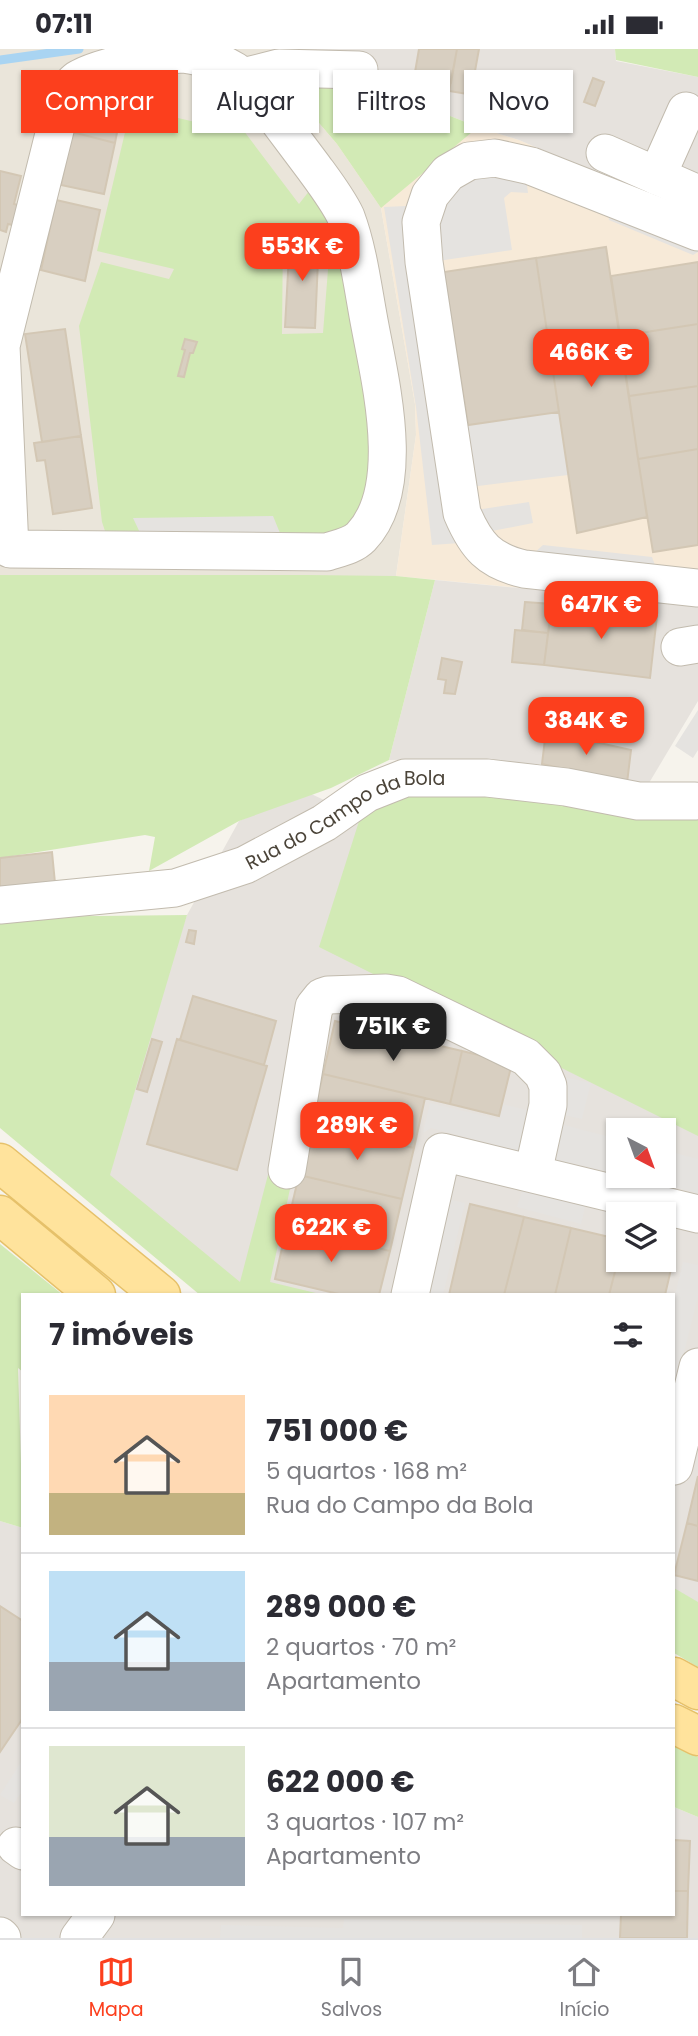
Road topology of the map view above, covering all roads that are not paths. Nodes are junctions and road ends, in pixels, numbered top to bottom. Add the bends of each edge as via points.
1 (137, 55) edge
2 (230, 70) edge
3 (271, 70) edge
4 (359, 70) dead end
5 (686, 111) dead end
6 (288, 133) edge
7 (605, 153) dead end
8 (657, 176) junction
9 (698, 194) edge
10 (698, 232) edge
11 (11, 256) edge
12 (0, 346) edge
13 (5, 549) edge
14 (698, 588) edge
15 (697, 798) edge
16 (0, 905) edge
17 (0, 1163) edge
18 (287, 1170) dead end
19 (533, 1173) junction
20 (698, 1214) edge
21 (0, 1215) edge
22 (94, 1293) edge
23 (159, 1293) edge
24 (410, 1293) edge
25 (698, 1367) edge
26 (675, 1462) edge
27 (675, 1678) edge
28 (698, 1690) edge
29 (675, 1724) edge
30 (698, 1736) edge
31 (95, 1916) edge
32 (79, 1938) edge

1 - 2 street via 207,58
1 - 11 street via 78,79 63,98
3 - 4 street
5 - 8 street
6 - 13 street via 345,215 355,248 388,433 387,478 371,521 349,546 327,552
7 - 8 street
8 - 9 street
10 - 14 street via 531,166 495,158 469,161 448,173 430,195 421,222 463,513 471,534 502,564
11 - 12 street
12 - 13 street
15 - 16 street, Rua do Campo da Bola via 638,801 487,778 405,778 367,793 324,823 244,865 175,888
17 - 23 main road
18 - 19 street via 314,1007 328,995 386,993 526,1057 543,1074 548,1105
19 - 20 street
19 - 24 street via 442,1152
21 - 22 main road
25 - 26 street
27 - 28 main road
29 - 30 main road
31 - 32 street

